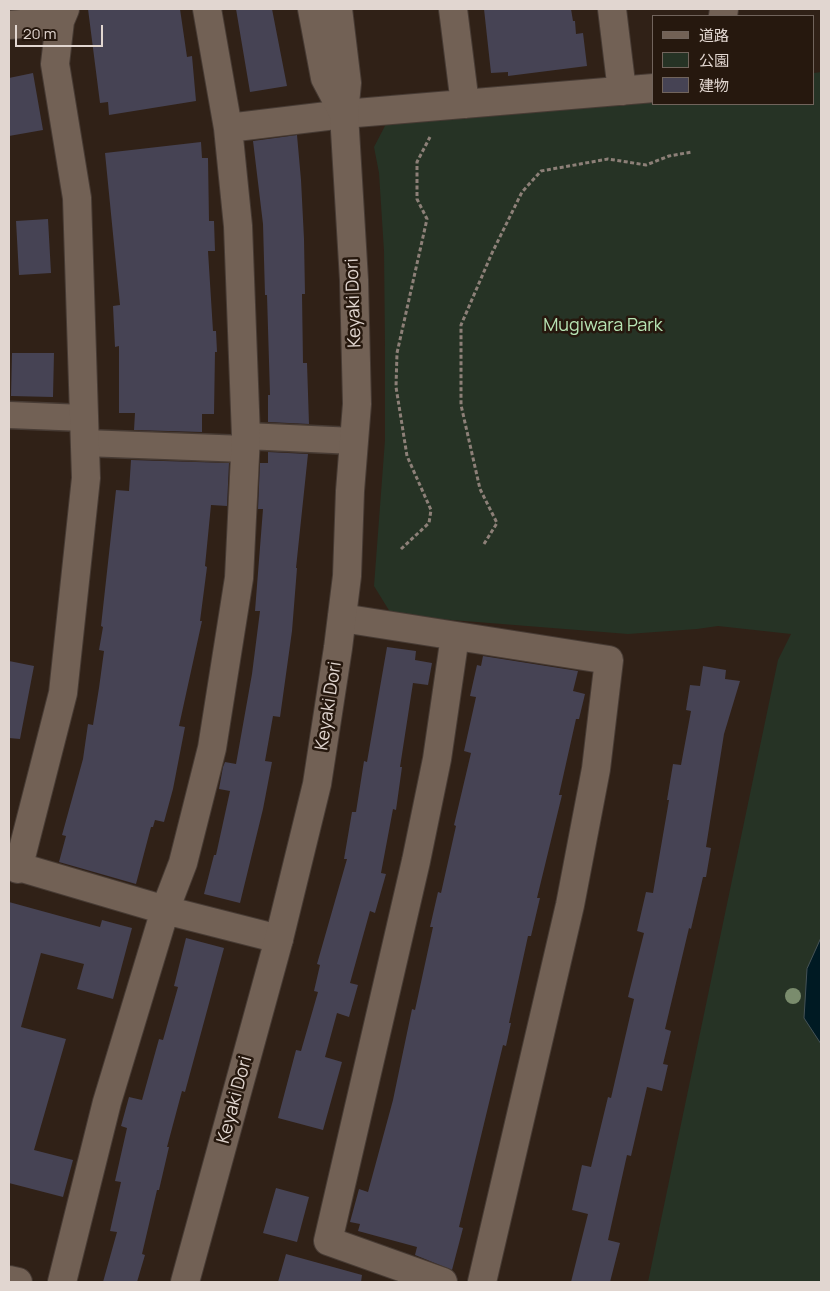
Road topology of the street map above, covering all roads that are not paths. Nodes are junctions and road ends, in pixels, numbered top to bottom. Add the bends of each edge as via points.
1 (207, 9) edge
2 (312, 9) edge
3 (338, 9) edge
4 (453, 9) edge
5 (612, 9) edge
6 (62, 15) edge
7 (9, 26) edge
8 (652, 88) edge
9 (622, 90) junction
10 (465, 104) junction
11 (344, 114) junction
12 (228, 128) junction
13 (9, 415) edge
14 (85, 431) junction
15 (354, 441) junction
16 (245, 443) junction
17 (342, 618) junction
18 (455, 636) junction
19 (14, 866) edge
20 (165, 910) junction
21 (278, 939) junction
22 (9, 1280) edge
23 (18, 1282) edge
24 (62, 1282) edge
25 (185, 1282) edge
26 (443, 1282) edge
27 (482, 1282) edge

1 - 12 street
2 - 11 street, Keyaki Dori via 325,78
3 - 11 street, Keyaki Dori via 347,83
4 - 10 street
5 - 9 street
6 - 7 street
6 - 14 street via 55,64 77,198
8 - 9 street
9 - 10 street
10 - 11 street
11 - 12 street
11 - 15 street, Keyaki Dori via 354,280
12 - 16 street via 238,226
13 - 14 street
14 - 16 street
14 - 19 street via 86,478 63,693
15 - 16 street
15 - 17 street, Keyaki Dori
16 - 20 street via 239,578 212,748 183,864
17 - 18 street
17 - 21 street, Keyaki Dori via 317,784
18 - 26 street via 437,759 416,860 328,1241
18 - 27 street via 609,660 596,769 570,905
19 - 20 street
20 - 21 street
20 - 24 street via 107,1102
21 - 25 street, Keyaki Dori
22 - 23 street

